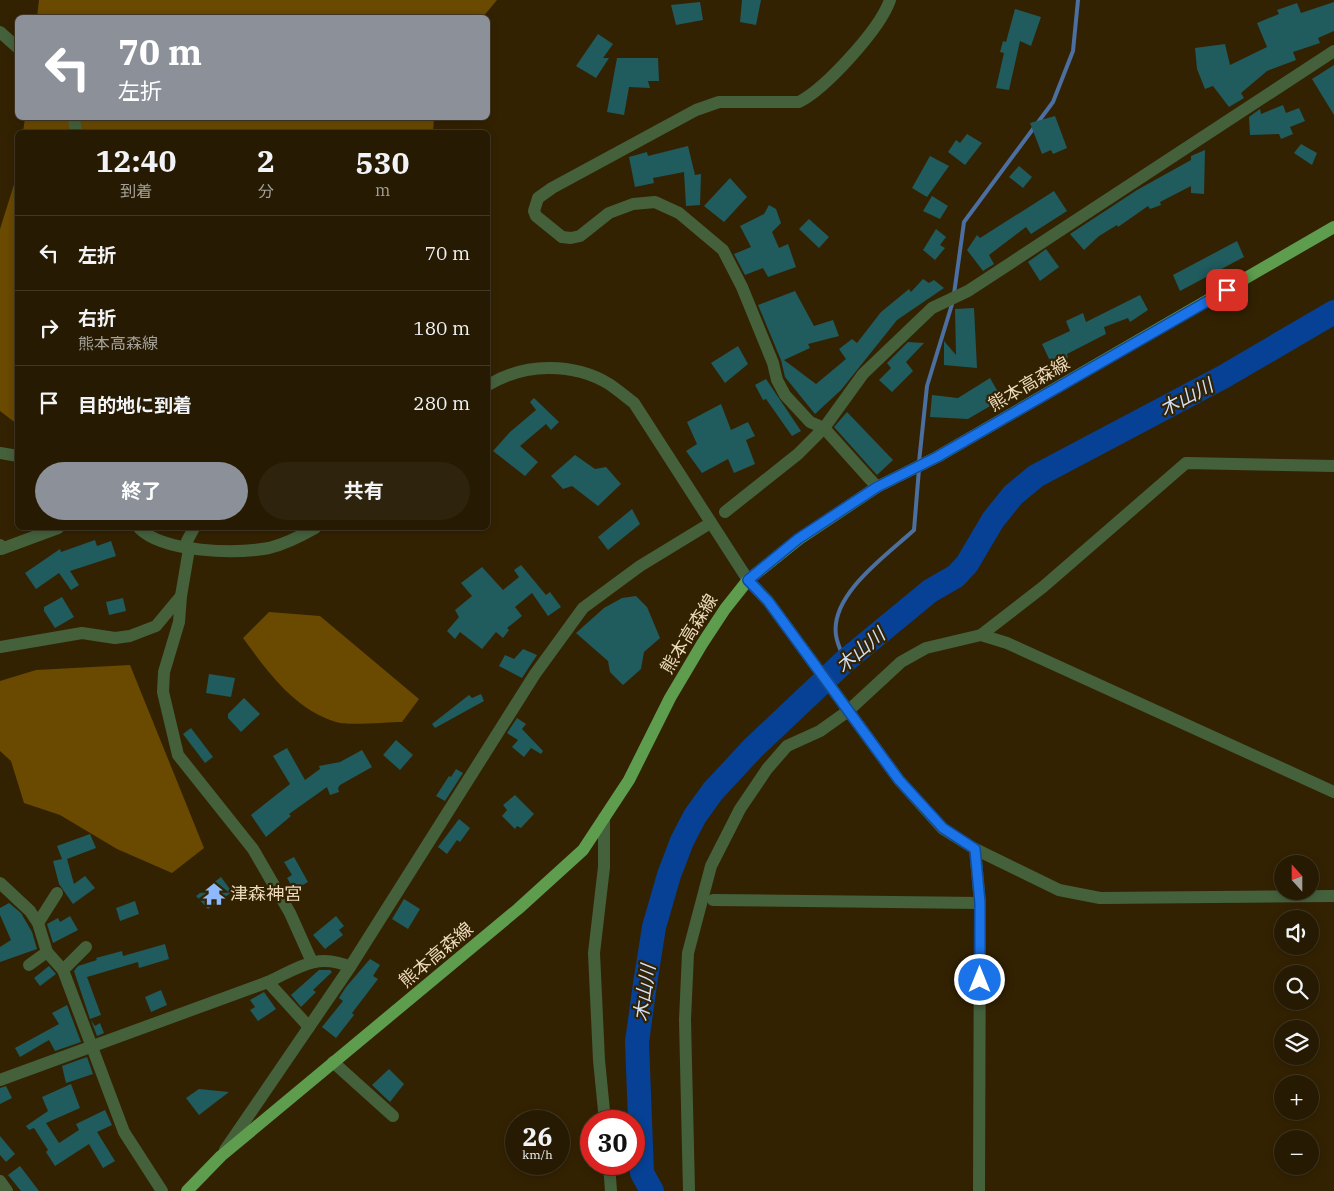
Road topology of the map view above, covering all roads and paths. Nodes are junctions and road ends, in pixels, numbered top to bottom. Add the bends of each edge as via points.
1 (890, 0) edge
2 (0, 32) edge
3 (15, 45) edge
4 (1334, 51) edge
5 (1334, 227) edge
6 (490, 384) edge
7 (824, 428) junction
8 (0, 453) edge
9 (15, 456) edge
10 (1334, 466) edge
11 (877, 487) junction
12 (725, 512) dead end
13 (704, 526) dead end
14 (53, 530) edge
15 (142, 530) edge
16 (193, 530) edge
17 (311, 530) edge
18 (0, 545) edge
19 (188, 549) junction
20 (748, 580) junction
21 (181, 596) junction
22 (981, 635) junction
23 (0, 647) edge
24 (848, 711) junction
25 (1334, 792) edge
26 (604, 818) junction
27 (975, 849) junction
28 (0, 883) edge
29 (57, 893) dead end
30 (1334, 896) edge
31 (713, 900) dead end
32 (980, 903) junction
33 (38, 923) junction
34 (86, 947) dead end
35 (47, 952) junction
36 (312, 962) junction
37 (29, 965) dead end
38 (350, 967) junction
39 (63, 970) junction
40 (268, 982) junction
41 (309, 1026) junction
42 (93, 1046) junction
43 (333, 1062) junction
44 (0, 1080) edge
45 (604, 1110) edge
46 (393, 1116) dead end
47 (221, 1156) junction
48 (610, 1175) edge
49 (0, 1181) edge
50 (7, 1191) edge
51 (162, 1191) edge
52 (187, 1191) edge
53 (611, 1191) edge
54 (689, 1191) edge
55 (979, 1191) edge

1 - 7 street via 866,38 808,97 799,102 719,102 696,110 562,182 534,204 536,216 562,237 580,236 609,213 634,204 655,202 679,213 723,250 742,287 785,395 810,422
2 - 3 street
4 - 7 street via 968,291 932,308 863,374
5 - 11 main road, 熊本高森線 via 937,457
6 - 20 street via 518,371 548,367 582,372 634,403
7 - 11 street
7 - 12 street via 798,454
8 - 9 street
10 - 22 street via 1186,463 1043,587
11 - 20 main road, 熊本高森線 via 798,539
13 - 38 street via 640,566 583,608 535,674
14 - 18 street via 1,549
15 - 19 street
16 - 19 street via 187,541
17 - 19 street via 270,548 232,551
19 - 21 street
20 - 24 street via 768,601
20 - 26 main road, 熊本高森線 via 724,609 702,644 670,698 629,780
21 - 23 street via 156,626 130,636 115,638 82,633
21 - 36 street via 179,622 164,672 163,692 178,755 253,849 290,913
22 - 24 street via 926,648 901,662
22 - 25 street via 1007,643
24 - 27 street via 899,780 943,828
24 - 54 street via 820,731 787,746 740,809 711,866 688,952 685,1020
26 - 43 main road, 熊本高森線 via 583,850 518,909
26 - 45 street via 604,867 594,953
27 - 30 street via 1059,890 1100,898
27 - 32 street
28 - 33 street via 22,902
29 - 33 street
31 - 32 street
32 - 55 street
33 - 35 street
34 - 39 street
35 - 37 street
35 - 39 street
36 - 38 street via 334,960
36 - 40 street
38 - 41 street
39 - 42 street
40 - 41 street
40 - 42 street
41 - 47 street
42 - 44 street
42 - 51 street via 124,1132
43 - 46 street
43 - 47 main road, 熊本高森線
47 - 52 main road, 熊本高森線
48 - 53 street
49 - 50 street

